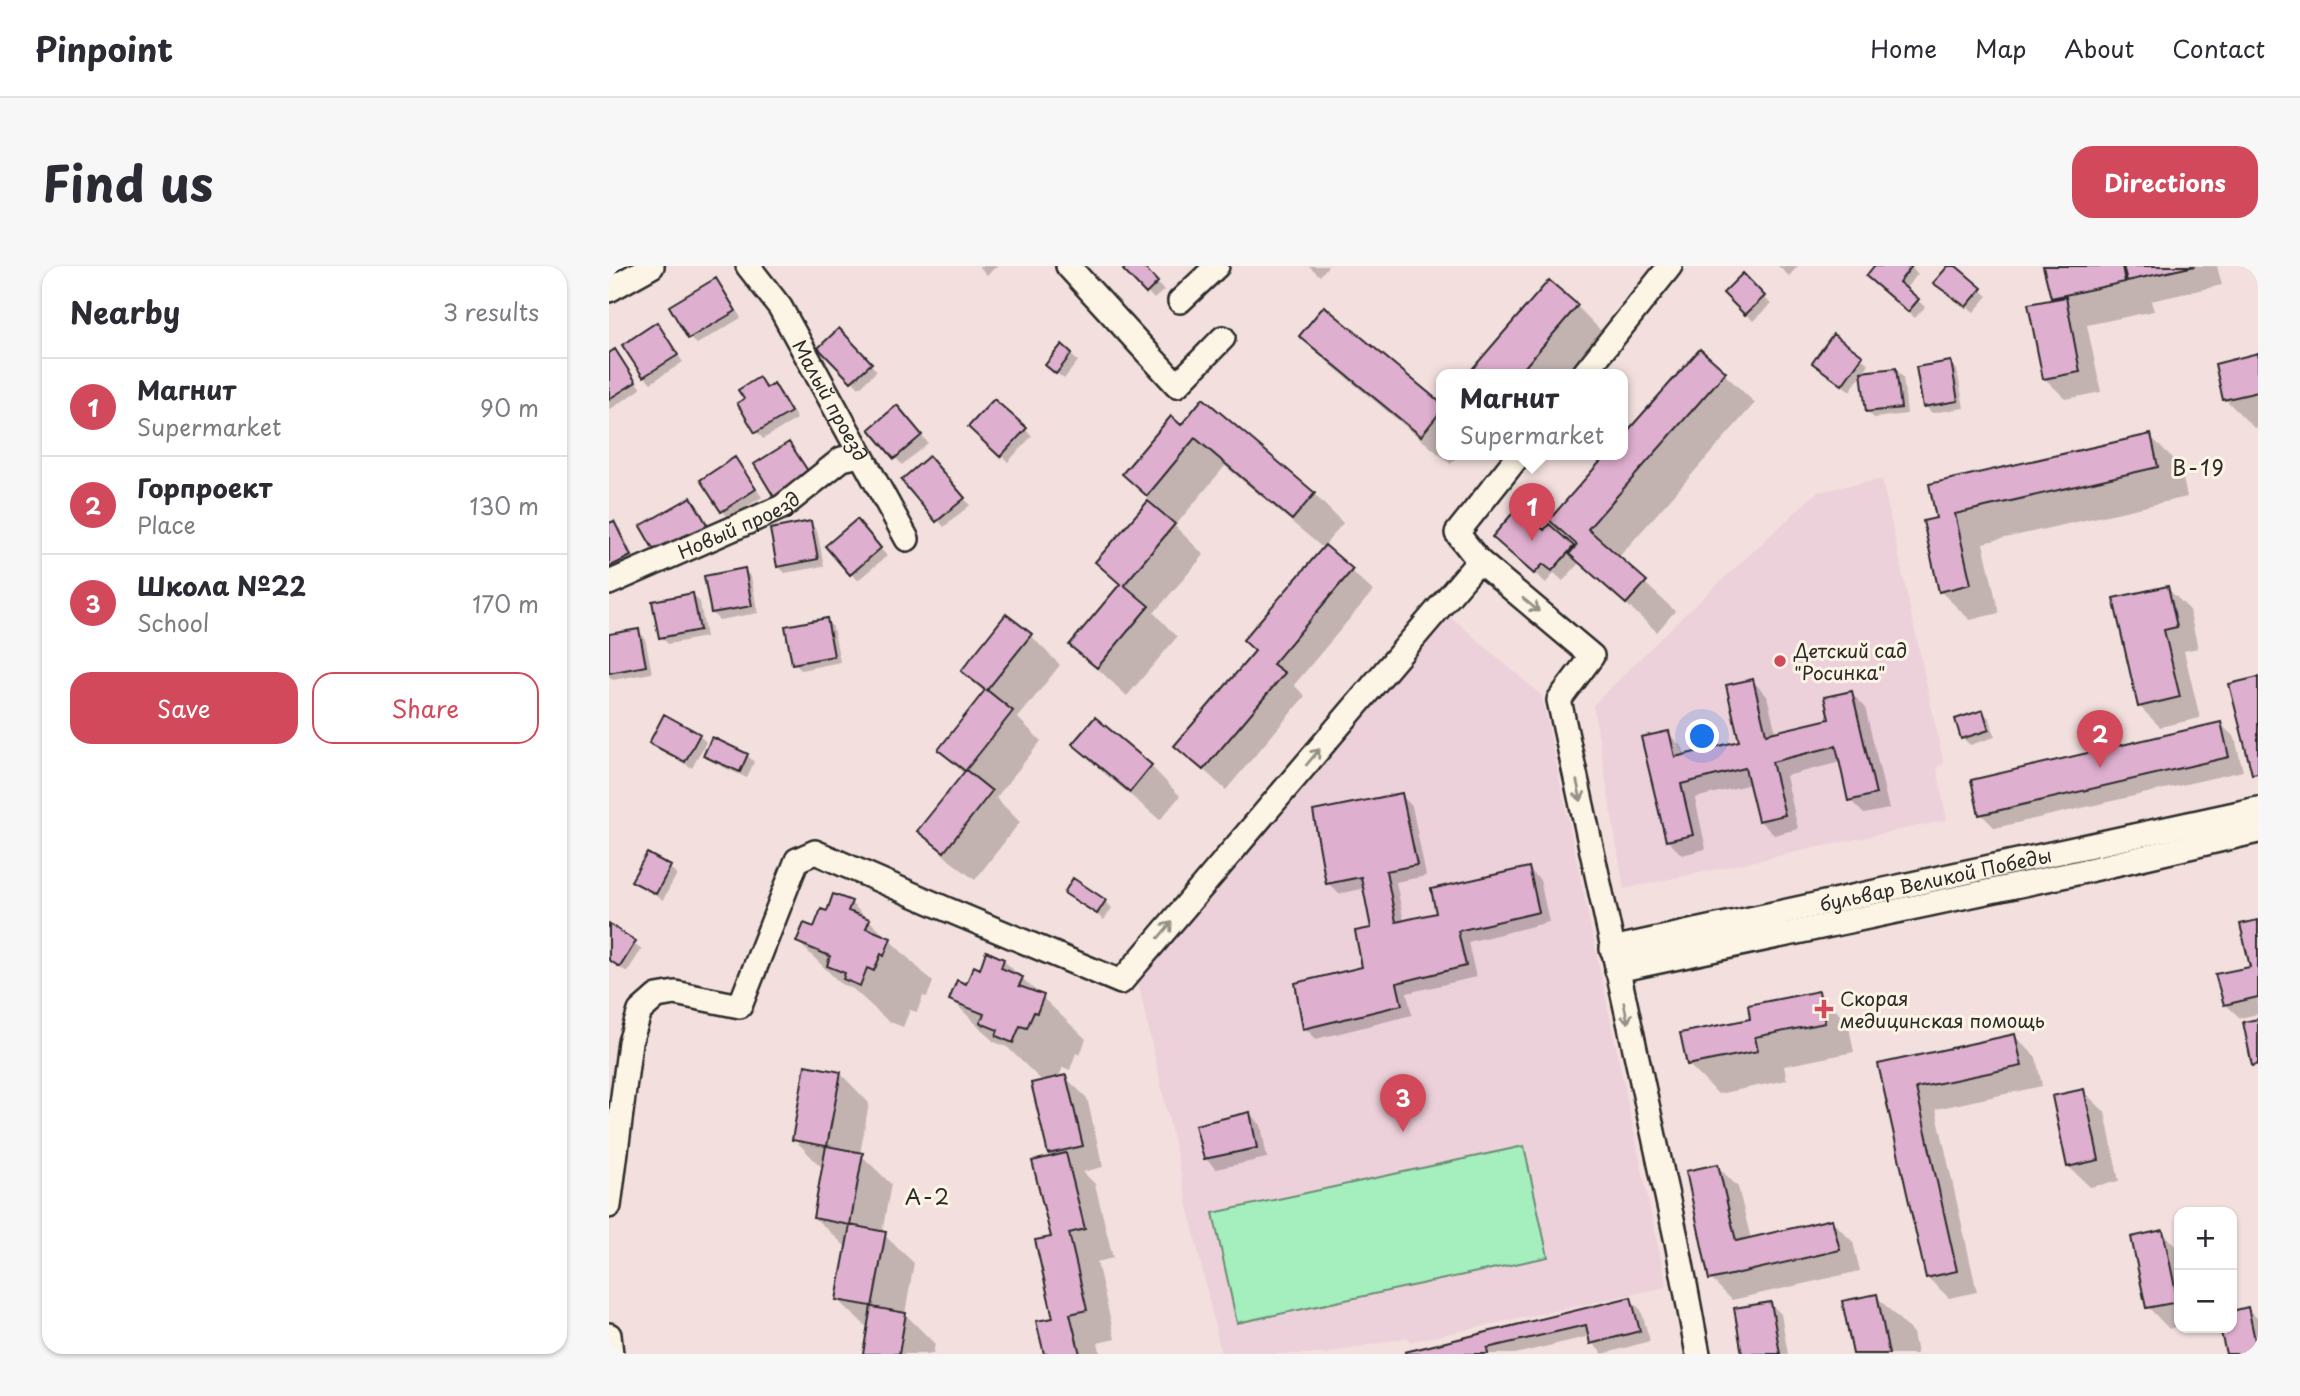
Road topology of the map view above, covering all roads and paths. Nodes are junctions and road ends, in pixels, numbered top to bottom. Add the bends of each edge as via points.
1 (652, 266) edge
2 (748, 266) edge
3 (1068, 266) edge
4 (1217, 266) edge
5 (1670, 266) edge
6 (609, 290) edge
7 (1180, 301) dead end
8 (1223, 338) dead end
9 (1588, 369) edge
10 (859, 455) junction
11 (1516, 460) edge
12 (907, 539) dead end
13 (1479, 561) junction
14 (609, 583) edge
15 (2258, 809) edge
16 (2258, 831) edge
17 (1615, 959) junction
18 (609, 1206) edge
19 (609, 1335) edge
20 (611, 1354) edge
21 (1698, 1354) edge

1 - 6 street
2 - 10 street, Малый проезд via 780,307
3 - 8 street via 1177,385
4 - 7 street
5 - 9 street
10 - 12 street, Малый проезд
10 - 14 street, Новый проезд via 842,459 782,507
11 - 13 street via 1457,533
13 -> 17 street via 1592,656 1559,700
18 -> 13 street via 629,1041 640,1011 657,996 675,993 740,1006 797,860 815,852 1121,982
15 - 17 street, бульвар Великой Победы
16 - 17 street, бульвар Великой Победы via 2076,873
17 -> 21 street
19 - 20 street

